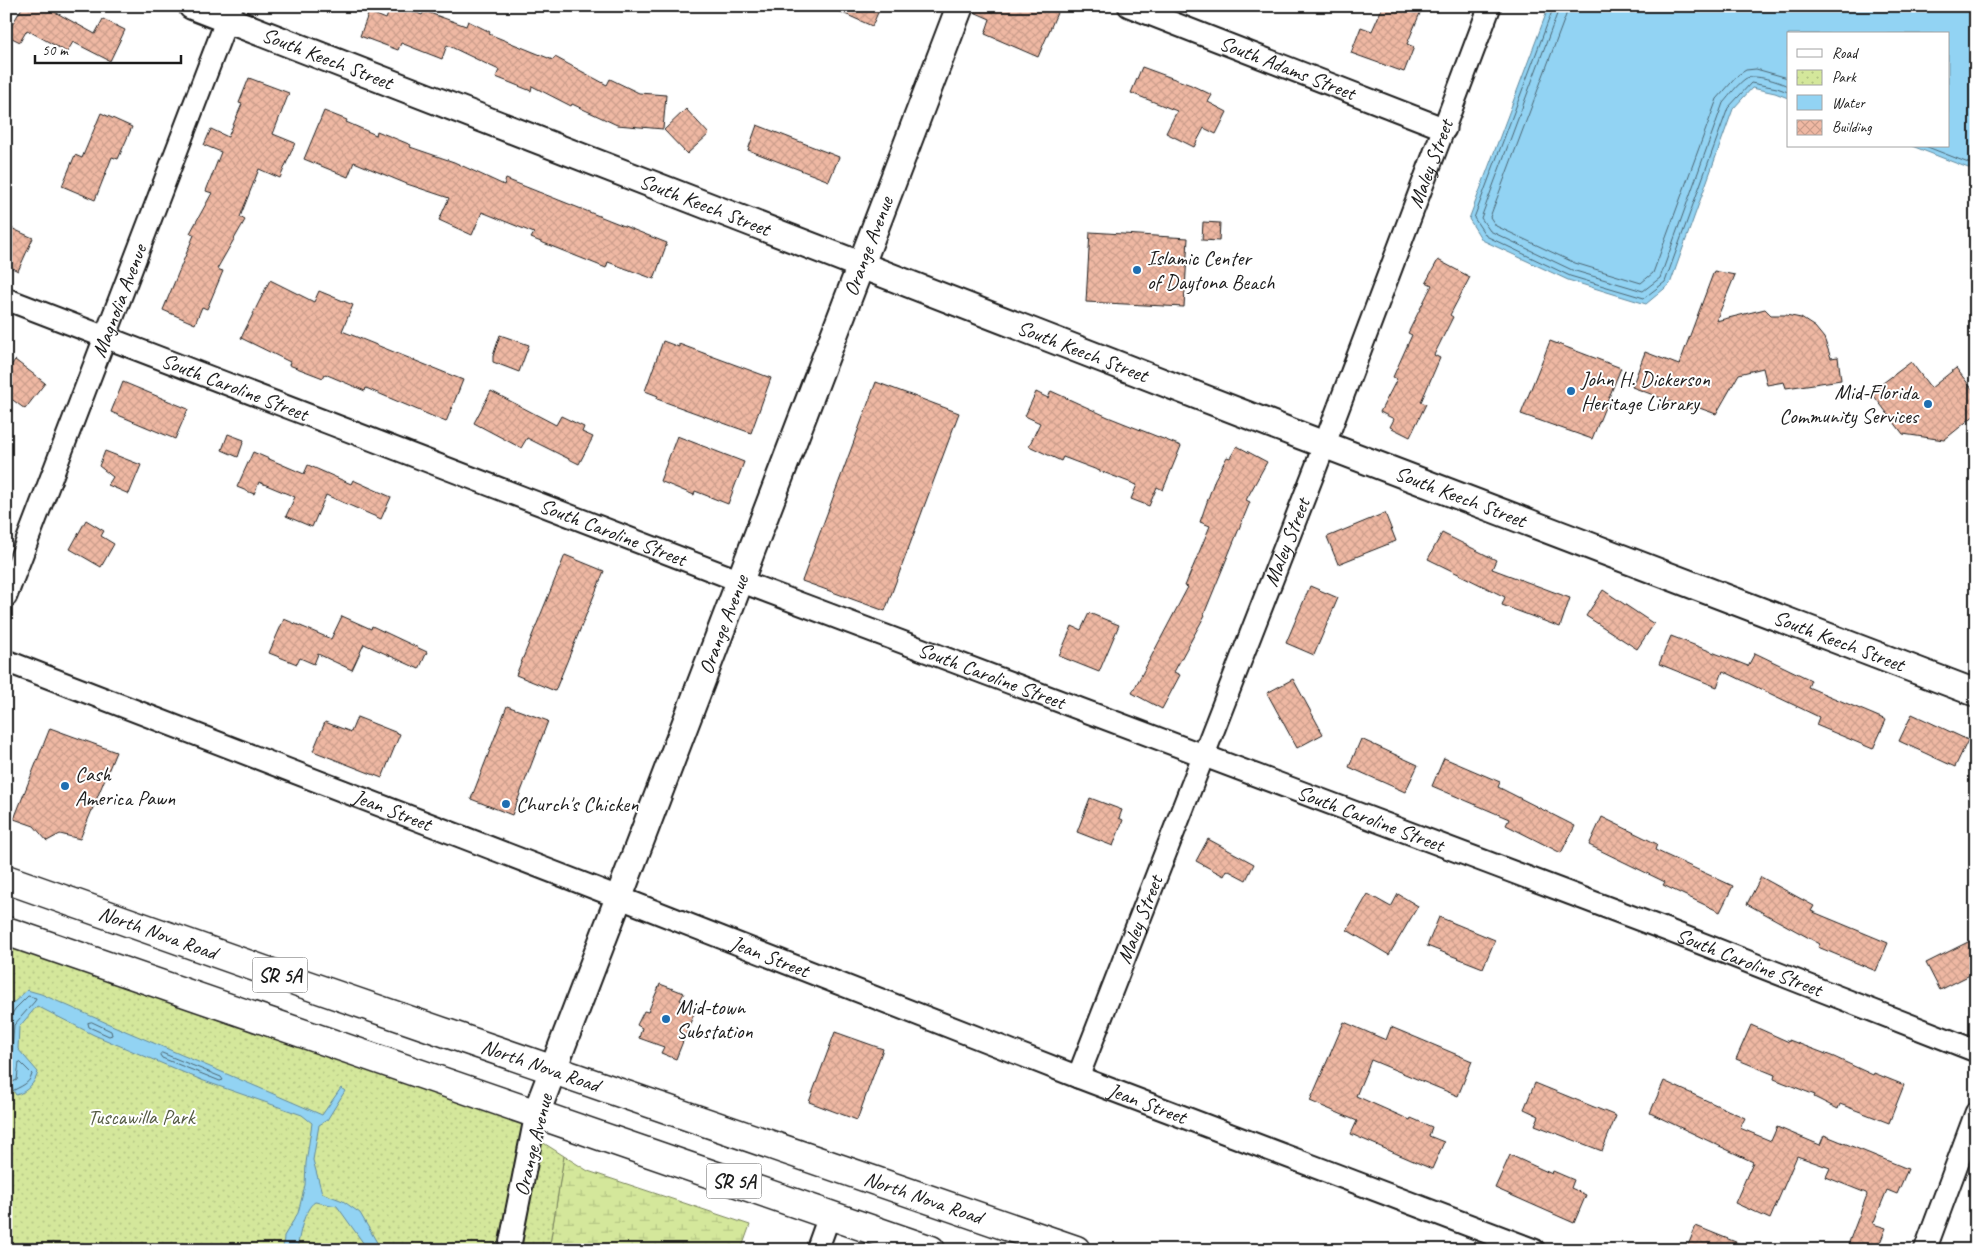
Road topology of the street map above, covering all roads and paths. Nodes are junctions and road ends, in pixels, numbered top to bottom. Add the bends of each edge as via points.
1 (192, 6) edge
2 (960, 6) edge
3 (1129, 6) edge
4 (1490, 6) edge
5 (229, 13) edge
6 (1445, 129) junction
7 (860, 266) junction
8 (6, 299) edge
9 (105, 337) junction
10 (1325, 445) junction
11 (740, 580) junction
12 (6, 596) edge
13 (6, 661) edge
14 (1976, 693) edge
15 (1204, 756) junction
16 (6, 879) edge
17 (620, 897) junction
18 (6, 931) edge
19 (1976, 1051) edge
20 (554, 1070) junction
21 (1078, 1077) junction
22 (1976, 1113) edge
23 (536, 1114) junction
24 (830, 1214) junction
25 (509, 1250) edge
26 (817, 1250) edge
27 (931, 1250) edge
28 (1076, 1250) edge
29 (1534, 1250) edge
30 (1925, 1250) edge

1 - 5 street, South Keech Street
2 - 7 street, Orange Avenue
3 - 6 street, South Adams Street
4 - 6 street, Maley Street
5 - 7 street, South Keech Street
5 - 9 street, Magnolia Avenue
6 - 10 street, Maley Street
7 - 10 street, South Keech Street
7 - 11 street, Orange Avenue
8 - 9 street, South Caroline Street
9 - 11 street, South Caroline Street
9 - 12 street, Magnolia Avenue
10 - 14 street, South Keech Street
10 - 15 street, Maley Street
11 - 15 street, South Caroline Street
11 - 17 street, Orange Avenue
13 - 17 street, Jean Street
15 - 19 street, South Caroline Street via 1667,930
15 - 21 street, Maley Street
16 - 20 main road, North Nova Road / SR 5A
17 - 20 street, Orange Avenue
17 - 21 street, Jean Street
18 - 23 main road, SR 5A
20 - 23 street, Orange Avenue
20 - 28 main road, North Nova Road / SR 5A
21 - 29 street, Jean Street
22 - 30 street
23 - 24 main road, SR 5A
23 - 25 street, Orange Avenue
24 - 26 street
24 - 27 main road, SR 5A

